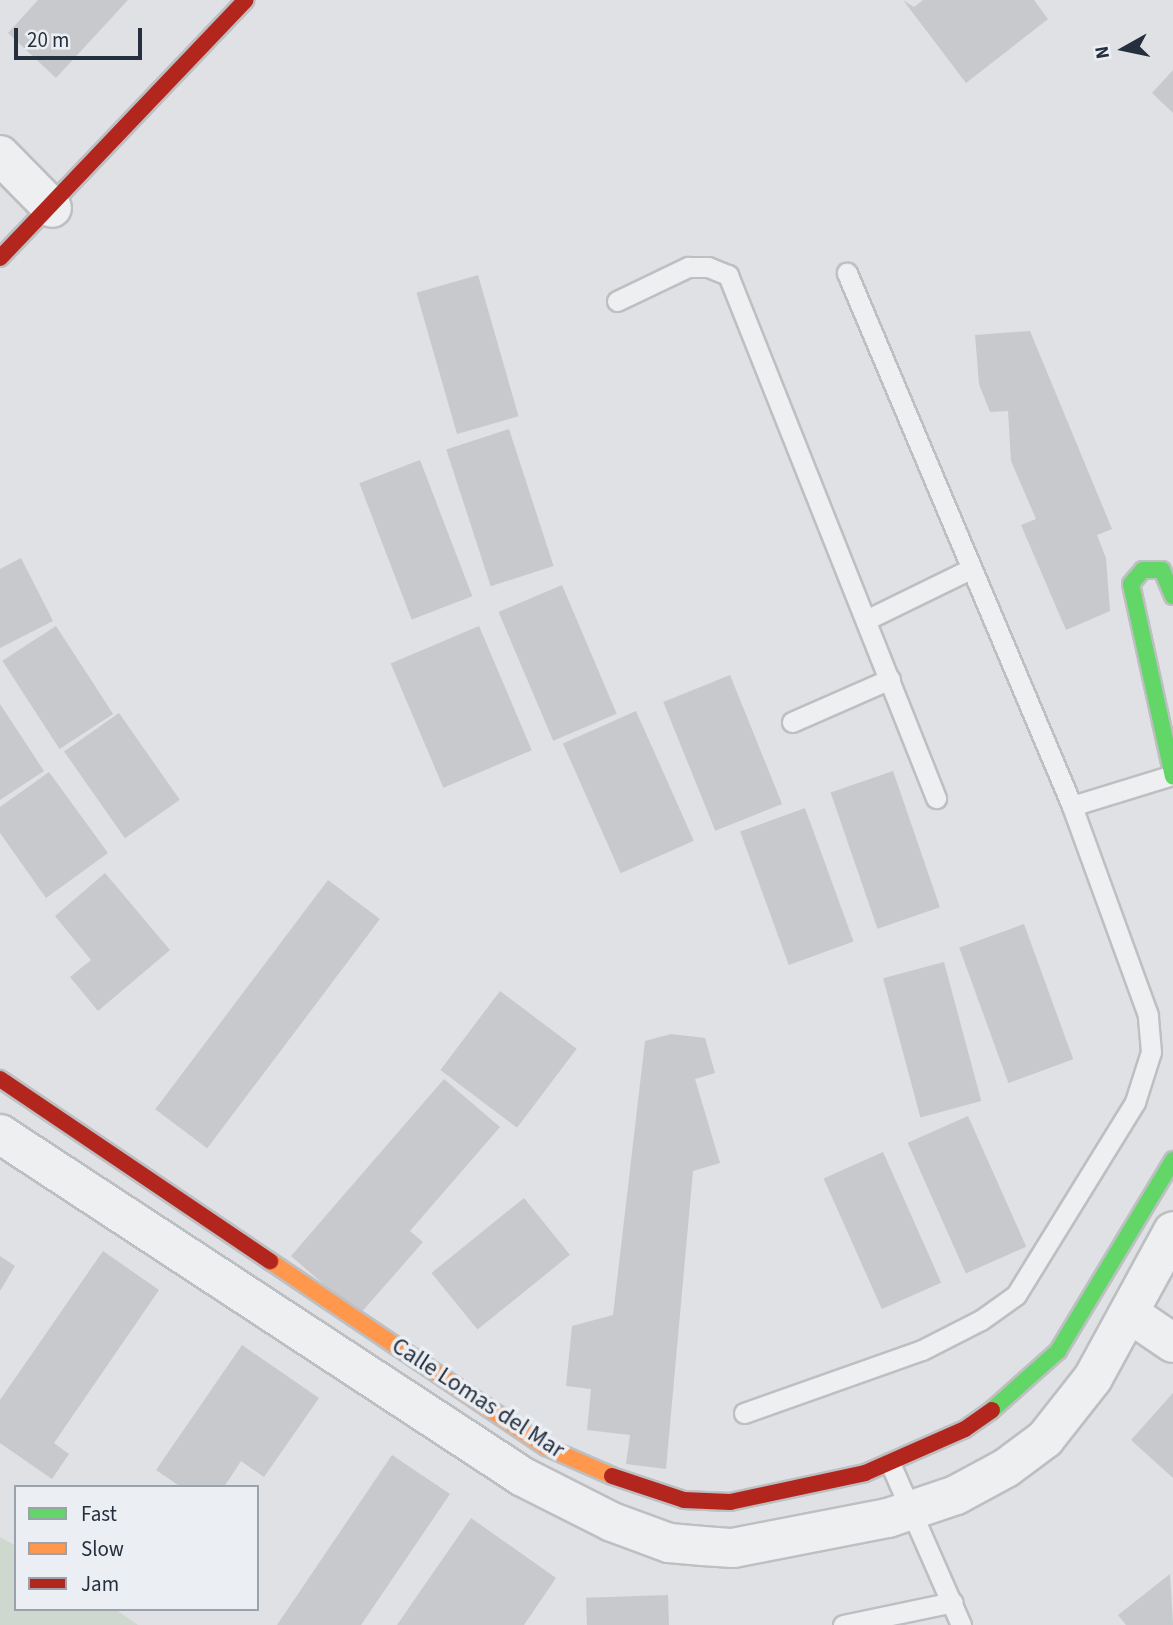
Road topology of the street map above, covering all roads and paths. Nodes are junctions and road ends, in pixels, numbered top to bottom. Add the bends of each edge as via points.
1 (246, 0) edge
2 (0, 155) edge
3 (52, 208) junction
4 (0, 258) edge
5 (847, 273) dead end
6 (617, 301) dead end
7 (970, 569) junction
8 (1173, 596) edge
9 (866, 620) junction
10 (890, 679) junction
11 (792, 722) dead end
12 (1173, 776) edge
13 (936, 798) dead end
14 (1072, 806) junction
15 (0, 1079) edge
16 (0, 1134) edge
17 (1173, 1160) edge
18 (1173, 1231) edge
19 (1129, 1313) junction
20 (1173, 1343) edge
21 (744, 1413) dead end
22 (890, 1463) junction
23 (910, 1510) junction
24 (953, 1602) junction
25 (843, 1625) edge
26 (961, 1625) edge

1 - 3 street
2 - 3 street
3 - 4 street
5 - 7 lane
6 - 9 lane via 688,267 708,267 728,275
7 - 9 lane
7 - 14 lane
8 - 12 street via 1162,570 1143,570 1130,584
9 - 10 lane
10 - 11 lane
10 - 13 lane
12 - 14 lane
14 - 21 lane via 1148,1015 1150,1052 1135,1102 1016,1295 981,1320 922,1350
15 - 22 street, Calle Lomas del Mar via 546,1447 629,1484 684,1500 730,1502 864,1473
16 - 23 street, Calle Lomas del Mar via 523,1477 612,1522 669,1543 733,1548
17 - 22 street, Calle Lomas del Mar via 1058,1351 1010,1397 965,1429
18 - 19 street, Calle Lomas del Mar
19 - 20 street
19 - 23 street, Calle Lomas del Mar via 1093,1378 1045,1439 956,1494
22 - 23 lane
23 - 24 lane
24 - 25 lane
24 - 26 lane

